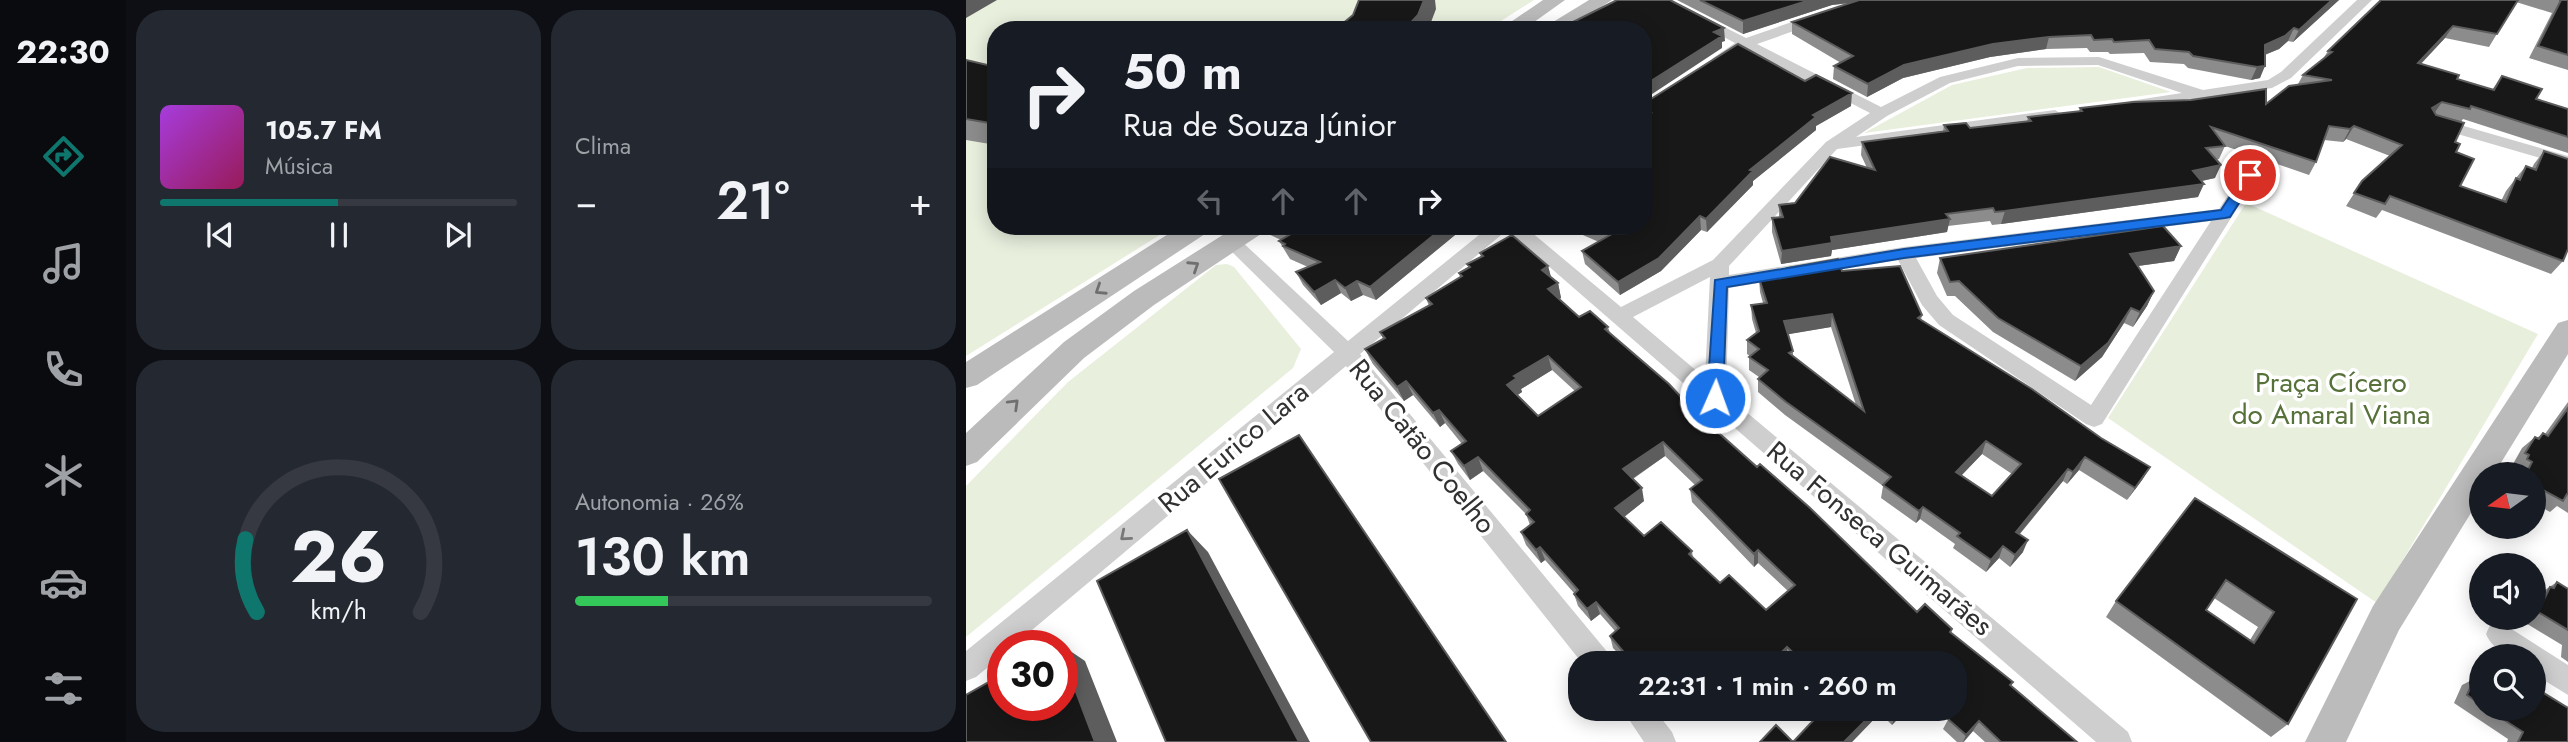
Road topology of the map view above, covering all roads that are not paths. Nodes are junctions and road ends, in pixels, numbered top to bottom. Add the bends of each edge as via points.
1 (1556, 0) edge
2 (1661, 0) edge
3 (2365, 0) edge
4 (1598, 1) edge
5 (1833, 13) edge
6 (1522, 21) edge
7 (1565, 21) edge
8 (1745, 43) junction
9 (1707, 68) edge
10 (2204, 95) junction
11 (2121, 106) edge
12 (1881, 113) junction
13 (2066, 114) edge
14 (2434, 122) edge
15 (1832, 145) junction
16 (2568, 161) edge
17 (2250, 175) dead end
18 (2225, 214) junction
19 (1185, 235) edge
20 (1241, 235) edge
21 (1244, 235) edge
22 (1490, 235) edge
23 (1524, 235) edge
24 (1904, 253) junction
25 (1720, 274) junction
26 (1621, 315) junction
27 (2564, 343) edge
28 (1348, 352) junction
29 (966, 377) edge
30 (1715, 398) junction
31 (966, 453) edge
32 (2498, 634) dead end
33 (2513, 644) edge
34 (1589, 651) edge
35 (2546, 666) edge
36 (966, 668) edge
37 (2568, 681) edge
38 (1645, 721) edge
39 (1662, 742) edge
40 (2118, 742) edge
41 (2325, 742) edge

1 - 6 main road
2 - 8 street
3 - 10 street via 2272,84
4 - 7 main road
5 - 8 street
8 - 9 street
8 - 12 street
10 - 11 street
10 - 12 street via 2099,61 2018,62 1945,80
12 - 15 street
13 - 15 street
14 - 16 street
15 - 25 street
17 - 18 street
18 - 24 street
18 - 24 street via 2094,418 1946,320 1929,300
19 -> 29 main road
31 -> 20 main road via 1074,350
21 - 28 street, Rua Catão Coelho
22 - 28 street, Rua Eurico Lara
23 - 26 street, Rua Fonseca Guimarães
24 - 25 street
25 - 26 street
25 - 30 street
26 - 30 street, Rua Fonseca Guimarães
27 - 41 main road via 2386,618
28 - 34 street, Rua Catão Coelho
28 -> 36 street, Rua Eurico Lara
30 - 40 street, Rua Fonseca Guimarães
32 - 33 street
35 - 37 street
38 - 39 street

